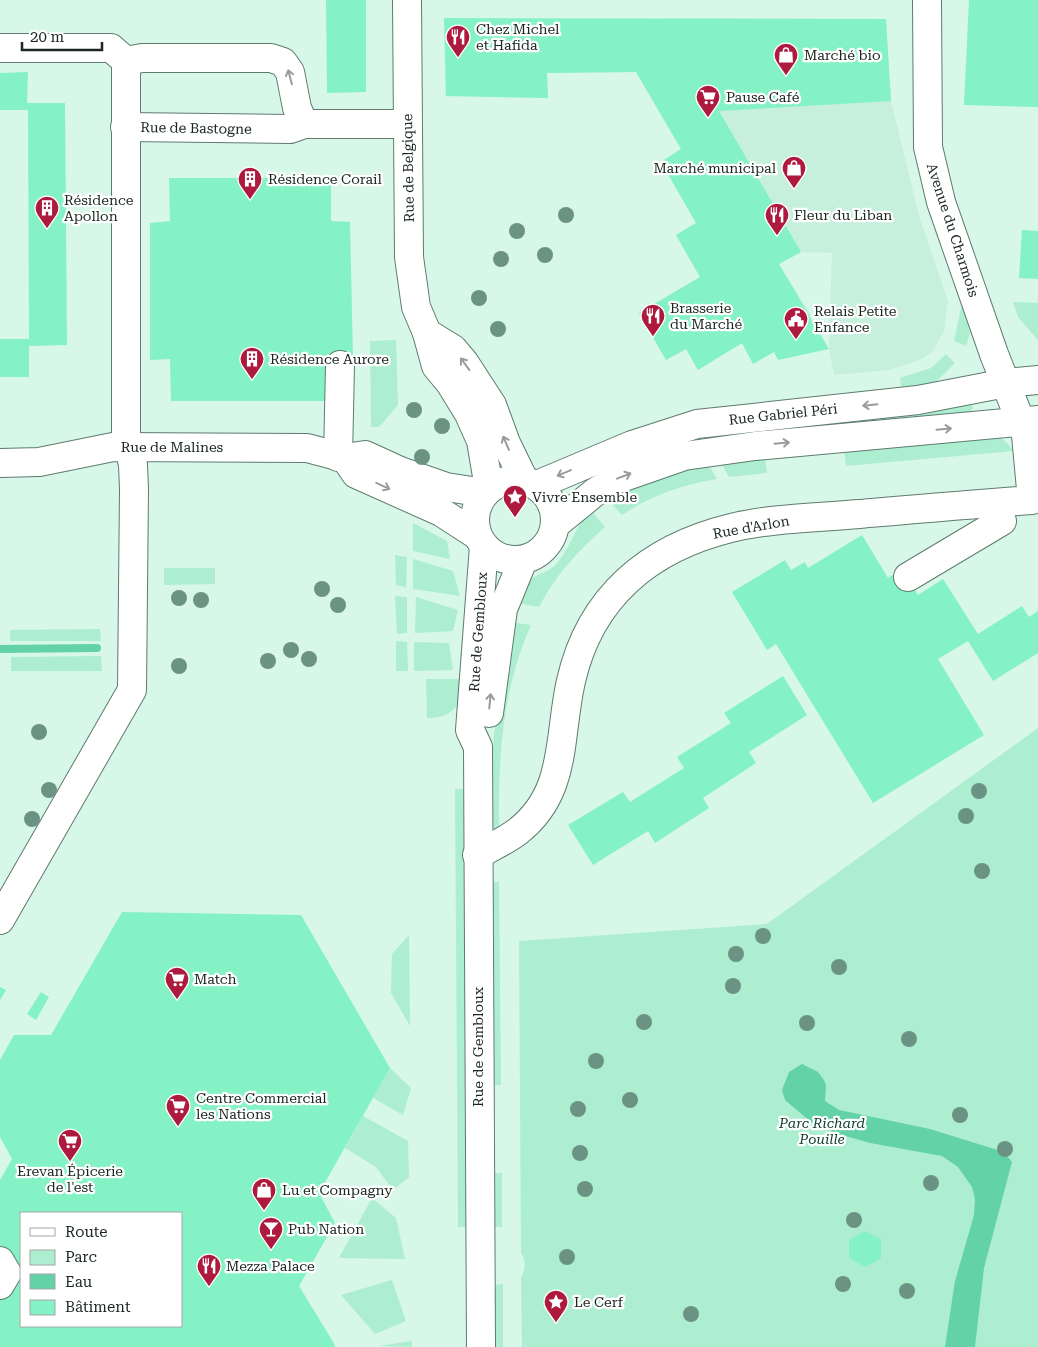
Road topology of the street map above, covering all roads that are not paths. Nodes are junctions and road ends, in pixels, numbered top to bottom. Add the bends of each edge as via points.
1 (407, 0) edge
2 (927, 0) edge
3 (0, 48) edge
4 (126, 61) junction
5 (304, 124) junction
6 (408, 124) junction
7 (125, 127) junction
8 (427, 333) junction
9 (340, 365) dead end
10 (1038, 380) edge
11 (1006, 383) junction
12 (1029, 421) edge
13 (130, 448) junction
14 (341, 458) junction
15 (0, 463) edge
16 (531, 483) junction
17 (487, 491) junction
18 (1002, 521) dead end
19 (556, 524) junction
20 (481, 541) junction
21 (523, 560) junction
22 (908, 578) dead end
23 (478, 747) junction
24 (477, 855) junction
25 (0, 920) edge
26 (0, 1261) edge
27 (0, 1285) edge
28 (481, 1347) edge

1 - 6 street, Rue de Belgique
2 - 11 street, Avenue du Charmois via 930,162 941,202
3 - 4 street via 111,48
5 -> 4 street via 297,108 290,72 283,62 271,58 142,58
4 - 7 street
5 - 6 street, Rue de Bastogne
5 - 7 street, Rue de Bastogne via 290,129
6 - 8 street, Rue de Belgique via 409,257 416,307
7 - 13 street, Rue de Bastogne via 126,434
16 -> 8 street via 506,443 492,405 464,362 453,349
8 - 17 street, Rue de Belgique via 436,366 469,414 481,441
9 - 14 street
10 - 11 street, Rue Gabriel Péri
11 - 12 street, Avenue du Charmois
11 -> 16 street, Rue Gabriel Péri via 918,400 697,424
19 -> 12 street, Rue Gabriel Péri via 615,480 684,456 755,446
12 - 24 street, Rue d'Arlon via 1026,435 1032,500 784,520 733,528 682,544 642,568 604,604 593,621 571,681 553,785 545,804 517,832
13 - 14 street, Rue de Malines via 307,448
13 - 15 street, Rue de Malines via 113,447 39,462
13 - 25 street, Rue de Bastogne via 134,489 132,690
14 - 17 street, Rue de Malines via 365,456 446,487
14 -> 20 street via 356,474 441,512
16 - 17 street via 512,479
16 - 19 street via 552,502
17 - 20 street via 475,514
18 - 22 street
19 - 21 street via 549,543
20 - 21 street via 502,558
20 - 23 street, Rue de Gembloux via 470,730
23 -> 21 street, Rue de Gembloux via 487,731 504,609
23 - 24 street, Rue de Gembloux
24 - 28 street, Rue de Gembloux
26 - 27 street via 7,1273

